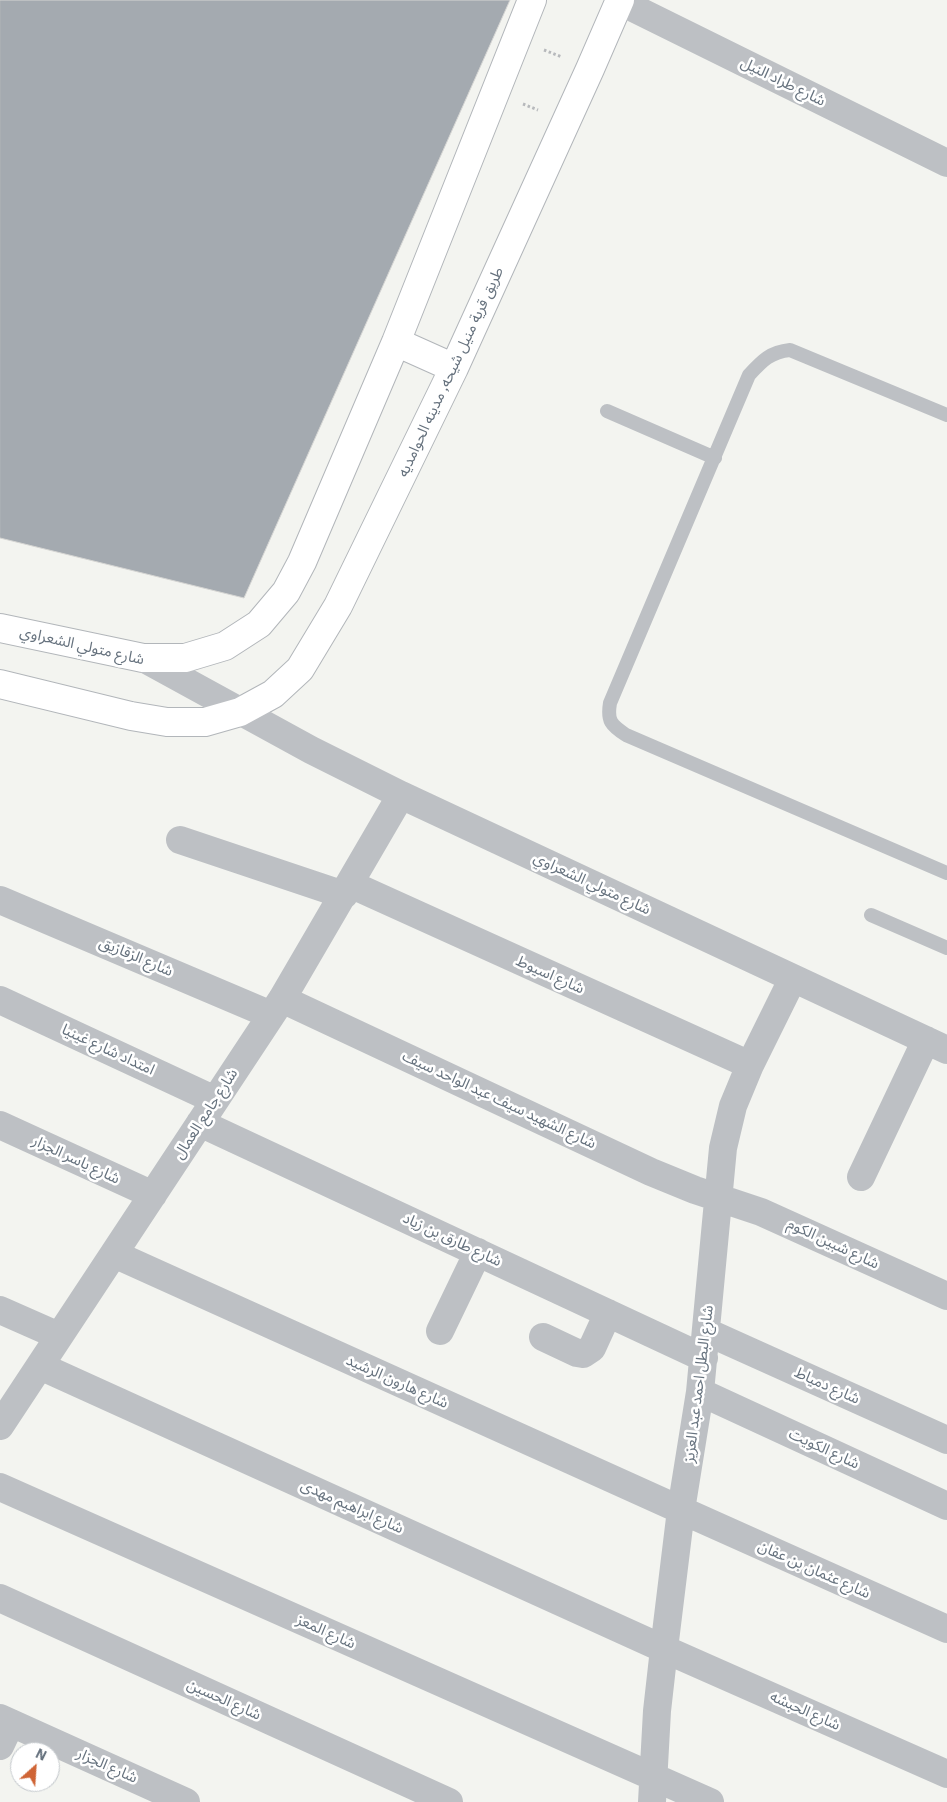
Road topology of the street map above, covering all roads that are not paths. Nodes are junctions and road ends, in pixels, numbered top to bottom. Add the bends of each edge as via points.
1 (532, 0) edge
2 (620, 0) edge
3 (947, 163) edge
4 (396, 342) junction
5 (454, 368) junction
6 (607, 411) dead end
7 (947, 415) edge
8 (714, 458) junction
9 (0, 628) edge
10 (143, 658) junction
11 (0, 684) edge
12 (240, 712) junction
13 (401, 795) junction
14 (180, 840) dead end
15 (947, 873) edge
16 (347, 890) junction
17 (0, 900) edge
18 (871, 915) dead end
19 (947, 948) edge
20 (793, 978) junction
21 (0, 1000) edge
22 (277, 1007) junction
23 (937, 1045) edge
24 (750, 1065) junction
25 (215, 1100) junction
26 (200, 1123) junction
27 (0, 1125) edge
28 (861, 1177) dead end
29 (153, 1195) junction
30 (717, 1196) junction
31 (478, 1252) junction
32 (114, 1254) junction
33 (947, 1296) edge
34 (0, 1310) edge
35 (608, 1313) junction
36 (440, 1331) dead end
37 (59, 1336) junction
38 (543, 1336) dead end
39 (705, 1345) junction
40 (40, 1366) junction
41 (700, 1392) junction
42 (0, 1426) edge
43 (947, 1440) edge
44 (0, 1487) edge
45 (947, 1506) edge
46 (680, 1510) junction
47 (0, 1598) edge
48 (947, 1629) edge
49 (664, 1649) junction
50 (4, 1729) edge
51 (947, 1774) edge
52 (653, 1790) edge
53 (186, 1802) edge
54 (448, 1802) edge
55 (710, 1802) edge

1 - 4 main road
2 - 3 street, شارع طراد النيل
2 - 5 main road, طريق قرية منيل شيحه, مدينه الحوامديه
4 - 5 main road
4 - 10 main road via 302,562 286,592 260,624 225,646 184,658
5 - 12 main road, طريق قرية منيل شيحه, مدينه الحوامديه via 320,638 300,669 273,694
6 - 8 lane
7 - 8 lane via 790,350 778,351 767,357 750,375
8 - 15 lane via 610,703 608,715 613,726 626,735
9 - 10 main road, شارع متولي الشعراوي
10 - 12 street, شارع متولي الشعراوي
11 - 12 main road via 167,722 205,722
12 - 13 street, شارع متولي الشعراوي
13 - 16 street, شارع جامع العمال
13 - 20 street, شارع متولي الشعراوي
14 - 16 street, شارع اسيوط
16 - 22 street, شارع جامع العمال
16 - 24 street, شارع اسيوط
17 - 22 street, شارع الزقازيق
18 - 19 lane
20 - 23 street, شارع متولي الشعراوي
20 - 24 street, شارع البطل احمد عبد العزيز
21 - 25 street, امتداد شارع غينيا
22 - 25 street, شارع جامع العمال
22 - 30 street, شارع الشهيد سيف عبد الواحد سيف via 651,1172
23 - 28 street
24 - 30 street, شارع البطل احمد عبد العزيز via 733,1106
25 - 26 street, شارع جامع العمال
26 - 29 street, شارع جامع العمال
26 - 31 street, شارع طارق بن زياد
27 - 29 street, شارع ياسر الجزار
29 - 32 street, شارع جامع العمال
30 - 33 street, شارع شبين الكوم via 783,1221
30 - 39 street, شارع البطل احمد عبد العزيز
31 - 35 street, شارع طارق بن زياد
31 - 36 street
32 - 37 street, شارع جامع العمال
32 - 46 street, شارع هارون الرشيد
34 - 37 street
35 - 38 street via 592,1348 584,1354
35 - 39 street, شارع طارق بن زياد
37 - 40 street, شارع جامع العمال
39 - 41 street, شارع البطل احمد عبد العزيز
39 - 43 street, شارع دمياط
40 - 42 street, شارع جامع العمال
40 - 49 street, شارع ابراهيم مهدى
41 - 45 street, شارع الكويت
41 - 46 street, شارع البطل احمد عبد العزيز
44 - 52 street, شارع المعز
46 - 48 street, شارع عثمان بن عفان
46 - 49 street, شارع البطل احمد عبد العزيز
47 - 54 street, شارع الحسين
49 - 51 street, شارع الحبشه
49 - 52 street, شارع البطل احمد عبد العزيز
50 - 53 street, شارع الجزار
52 - 55 street, شارع المعز

